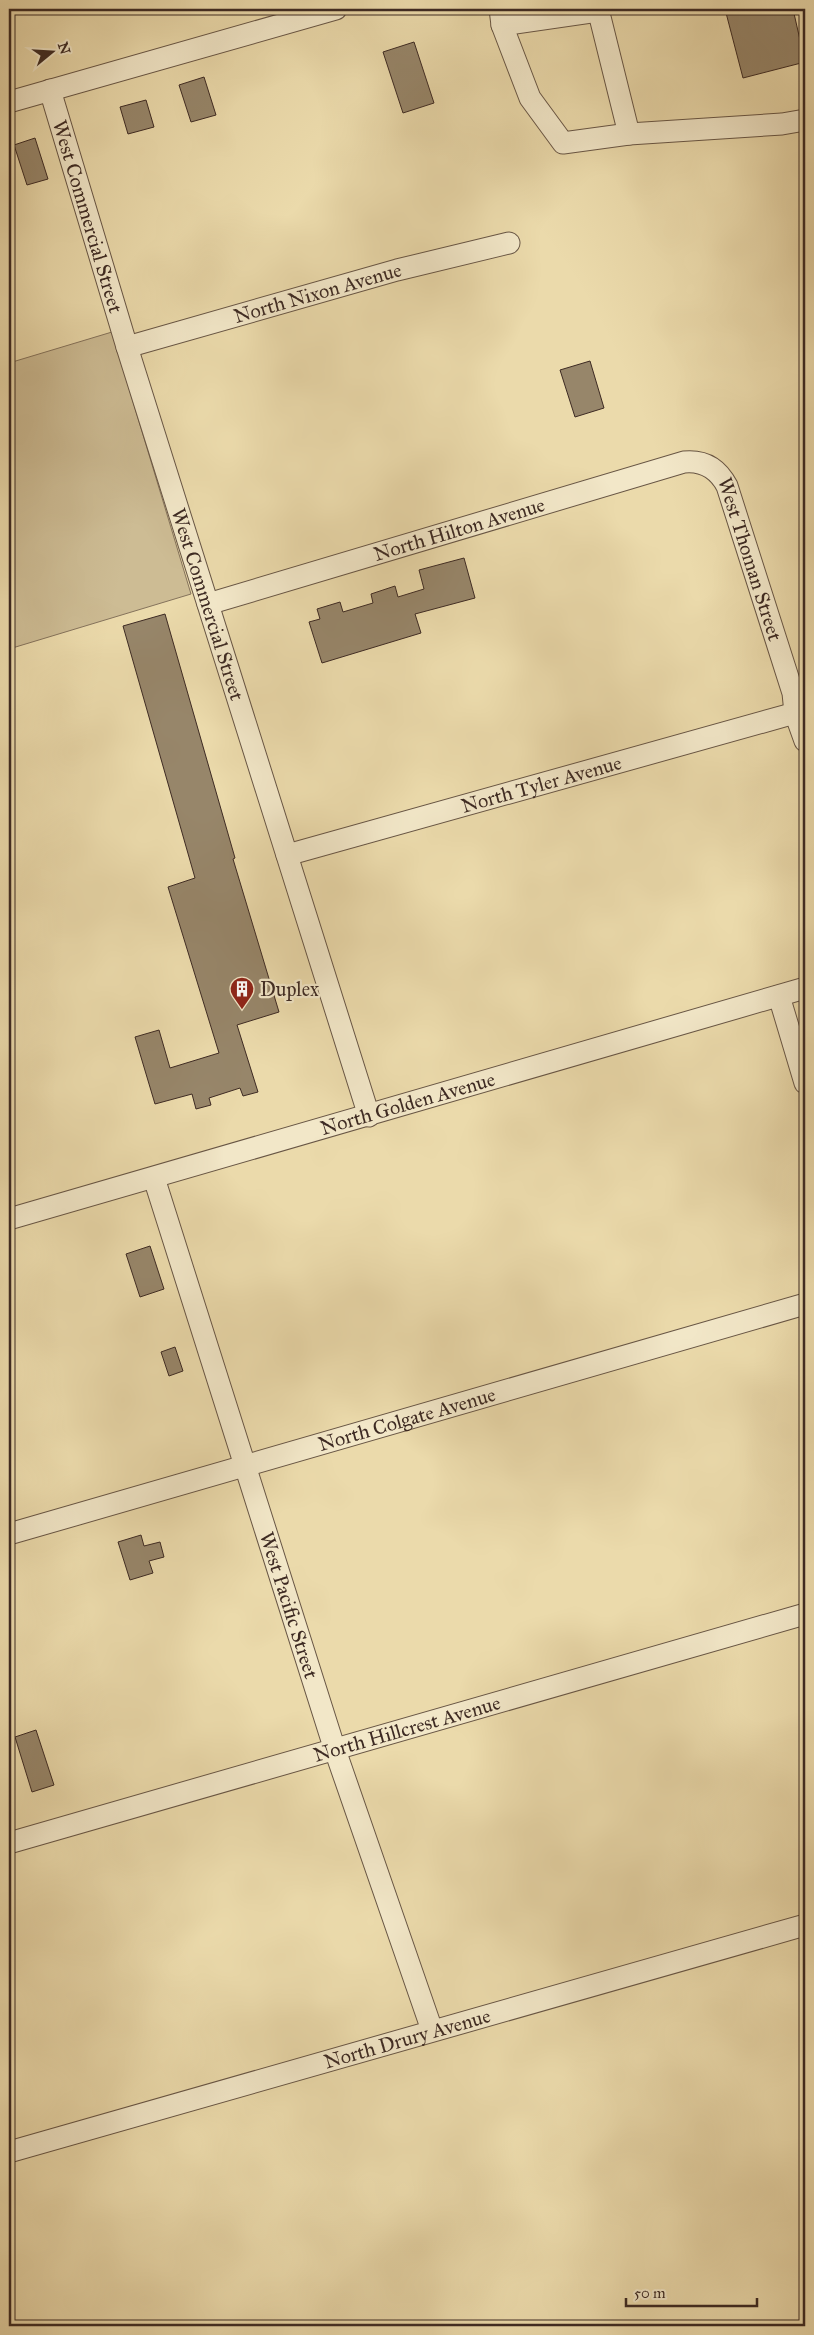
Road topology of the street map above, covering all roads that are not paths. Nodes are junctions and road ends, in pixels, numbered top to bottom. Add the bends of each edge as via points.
1 (336, 9) edge
2 (598, 10) edge
3 (501, 17) edge
4 (50, 90) junction
5 (9, 102) edge
6 (805, 120) edge
7 (629, 134) junction
8 (509, 243) dead end
9 (127, 347) junction
10 (712, 467) joint
11 (208, 604) junction
12 (795, 713) junction
13 (805, 741) edge
14 (287, 855) junction
15 (805, 988) edge
16 (779, 996) junction
17 (805, 1082) edge
18 (369, 1116) junction
19 (154, 1178) junction
20 (9, 1219) edge
21 (805, 1304) edge
22 (244, 1466) junction
23 (9, 1534) edge
24 (805, 1614) edge
25 (335, 1750) junction
26 (9, 1843) edge
27 (805, 1925) edge
28 (432, 2030) junction
29 (9, 2152) edge

1 - 4 street
2 - 3 street
2 - 7 street
3 - 7 street via 530,98 563,143
4 - 5 street
4 - 9 street, West Commercial Street
6 - 7 street
8 - 9 street, North Nixon Avenue via 397,270
9 - 11 street, West Commercial Street
10 - 11 street, North Hilton Avenue via 684,462
10 - 12 street, West Thoman Street via 727,486 793,693
11 - 14 street, West Commercial Street
12 - 13 street, West Thoman Street
12 - 14 street, North Tyler Avenue
14 - 18 street, West Commercial Street
15 - 16 street, North Golden Avenue
16 - 17 street
16 - 18 street, North Golden Avenue
18 - 19 street, North Golden Avenue
19 - 20 street, North Golden Avenue
19 - 22 street, West Pacific Street
21 - 22 street, North Colgate Avenue
22 - 23 street, North Colgate Avenue
22 - 25 street, West Pacific Street
24 - 25 street, North Hillcrest Avenue
25 - 26 street, North Hillcrest Avenue
25 - 28 street, West Pacific Street
27 - 28 street, North Drury Avenue
28 - 29 street, North Drury Avenue

